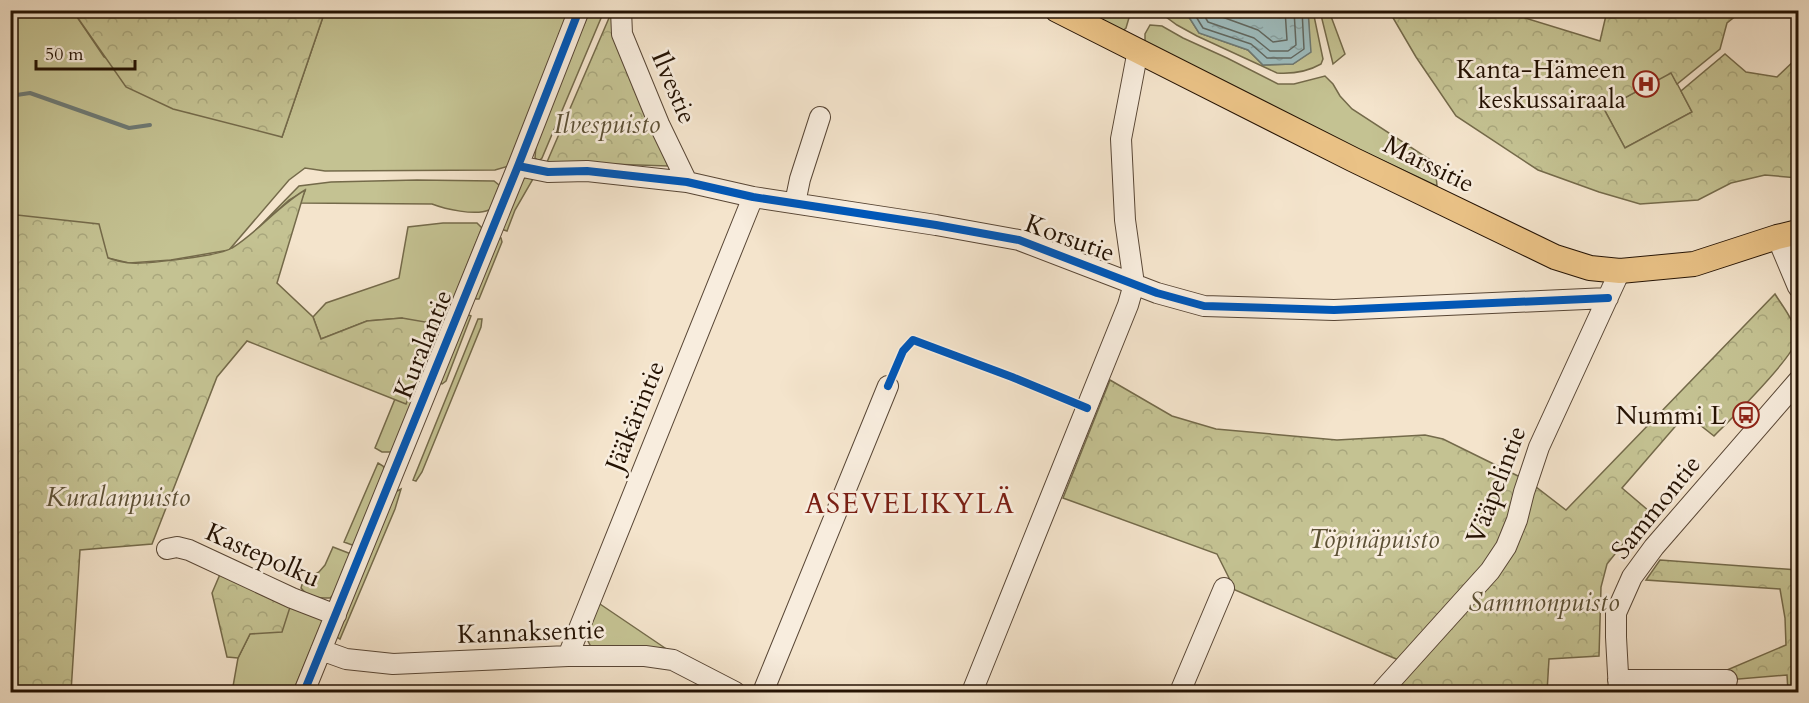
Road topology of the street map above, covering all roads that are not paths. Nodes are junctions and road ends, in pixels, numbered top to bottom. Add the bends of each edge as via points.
1 (579, 10) edge
2 (621, 10) edge
3 (1057, 10) edge
4 (1138, 50) junction
5 (820, 117) dead end
6 (518, 166) junction
7 (687, 182) junction
8 (753, 197) junction
9 (795, 203) junction
10 (1792, 233) edge
11 (1620, 271) junction
12 (1134, 284) junction
13 (1798, 287) edge
14 (1608, 298) junction
15 (1798, 381) edge
16 (888, 386) dead end
17 (167, 549) dead end
18 (1224, 588) dead end
19 (336, 615) junction
20 (321, 650) junction
21 (568, 656) junction
22 (1727, 680) dead end
23 (1618, 686) edge
24 (304, 693) edge
25 (735, 693) edge
26 (763, 693) edge
27 (972, 693) edge
28 (1180, 693) edge
29 (1381, 693) edge

1 - 6 street, Kuralantie
2 - 7 street, Ilvestie via 622,34
3 - 4 main road, Marssitie
4 - 11 main road, Marssitie via 1555,257 1590,268
4 - 12 street via 1121,139 1125,220
5 - 9 street
6 - 7 street, Korsutie via 548,172 587,171
6 - 19 street, Kuralantie
7 - 8 street, Korsutie
8 - 9 street, Korsutie
8 - 21 street, Jääkärintie
9 - 12 street, Korsutie via 1019,240
10 - 11 main road, Marssitie via 1694,264
10 - 13 street
11 - 14 street, Vääpelintie
12 - 14 street, Korsutie via 1204,306 1250,309 1345,310
12 - 27 street
14 - 29 street, Vääpelintie via 1539,447 1506,546 1490,571
15 - 23 street, Sammontie via 1632,577 1616,613
16 - 26 street
17 - 19 street, Kastepolku via 189,550
18 - 28 street
19 - 20 street, Kuralantie
20 - 21 street, Kannaksentie via 346,659 393,664
20 - 24 street, Kuralantie
21 - 25 street, Kannaksentie via 673,660
22 - 23 street

